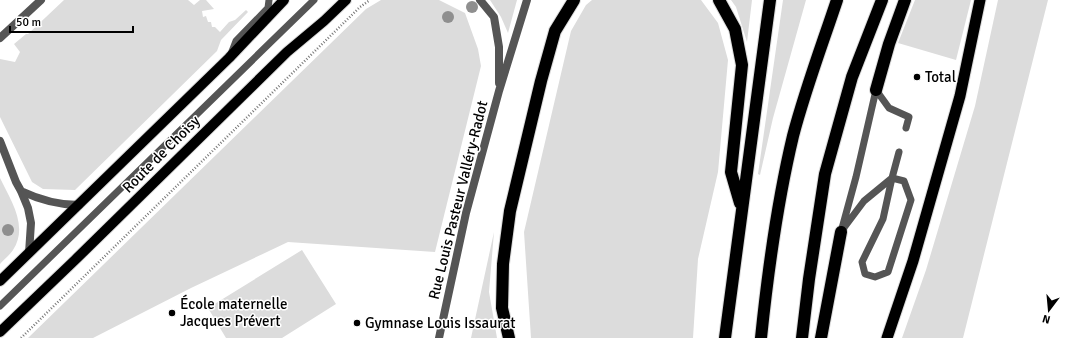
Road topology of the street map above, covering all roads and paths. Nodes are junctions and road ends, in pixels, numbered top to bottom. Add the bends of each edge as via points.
1 (41, 0) edge
2 (269, 0) edge
3 (284, 0) edge
4 (314, 0) edge
5 (346, 0) edge
6 (370, 0) edge
7 (480, 0) edge
8 (527, 0) edge
9 (574, 0) edge
10 (719, 0) edge
11 (770, 0) edge
12 (837, 0) edge
13 (882, 0) edge
14 (905, 0) edge
15 (980, 0) edge
16 (0, 38) edge
17 (229, 58) junction
18 (876, 90) junction
19 (499, 91) junction
20 (906, 128) dead end
21 (0, 140) edge
22 (899, 152) dead end
23 (892, 178) junction
24 (21, 191) junction
25 (79, 205) junction
26 (741, 208) junction
27 (841, 232) junction
28 (29, 253) junction
29 (0, 281) edge
30 (0, 306) edge
31 (0, 332) edge
32 (21, 338) edge
33 (439, 338) edge
34 (509, 338) edge
35 (725, 338) edge
36 (760, 338) edge
37 (802, 338) edge
38 (821, 338) edge
39 (886, 338) edge

1 - 16 street
2 - 17 lane via 268,8 236,41
3 - 17 main road, Route de Choisy
4 - 30 lane, Route de Choisy
5 - 31 main road, Route de Choisy via 287,52
6 - 32 path
7 - 19 street via 494,17 499,47
8 - 19 street
9 - 34 highway via 556,31 541,81 510,211 503,264 502,308
10 - 26 highway via 735,29 742,66 731,172
11 - 26 highway
12 - 36 highway via 816,60 780,196
13 - 37 highway via 852,76 825,174
14 - 18 highway
15 - 39 highway via 960,96 913,261
17 - 25 main road, Route de Choisy
18 - 20 lane via 889,108 909,117
18 - 27 lane
19 - 33 street, Rue Louis Pasteur Valléry-Radot via 466,213
21 - 24 street
22 - 23 lane
23 - 23 lane via 904,181 911,200 888,272 875,277 865,274 862,262 883,218
23 - 27 lane via 864,201
24 - 25 street via 50,202
24 - 28 street via 31,223
25 - 28 main road, Route de Choisy
26 - 35 highway
27 - 38 highway
28 - 29 main road, Route de Choisy

